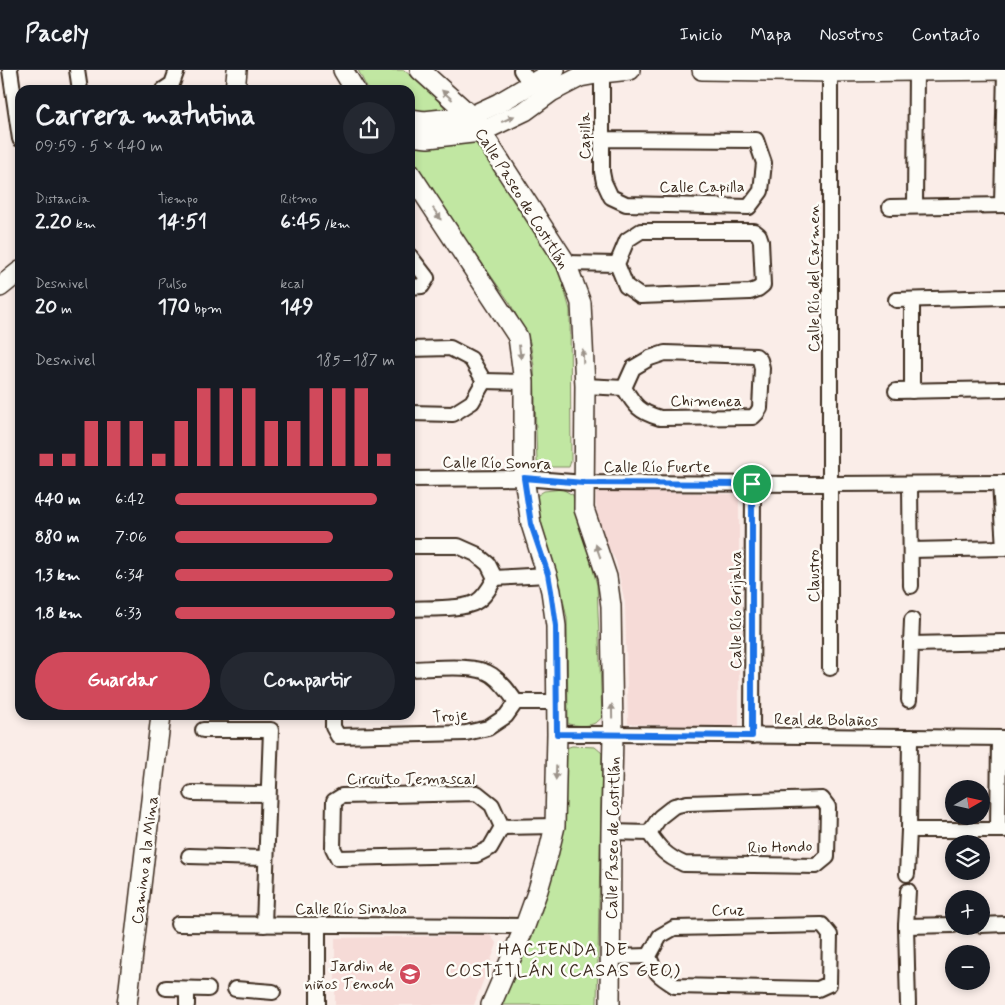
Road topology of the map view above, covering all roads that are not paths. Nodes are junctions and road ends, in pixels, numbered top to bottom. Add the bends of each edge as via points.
1 (10, 70) edge
2 (77, 70) edge
3 (177, 70) edge
4 (343, 70) edge
5 (420, 70) edge
6 (555, 70) edge
7 (630, 70) edge
8 (702, 70) edge
9 (1005, 70) edge
10 (830, 71) edge
11 (916, 71) edge
12 (602, 73) junction
13 (526, 78) edge
14 (79, 85) edge
15 (170, 85) edge
16 (352, 85) edge
17 (15, 104) edge
18 (471, 116) junction
19 (415, 120) edge
20 (481, 132) junction
21 (415, 137) edge
22 (602, 139) junction
23 (415, 181) edge
24 (611, 197) joint
25 (1003, 205) edge
26 (914, 206) junction
27 (890, 207) dead end
28 (415, 262) edge
29 (566, 263) junction
30 (617, 264) junction
31 (15, 275) edge
32 (0, 287) edge
33 (415, 287) edge
34 (1005, 296) edge
35 (896, 300) dead end
36 (912, 300) junction
37 (415, 349) edge
38 (484, 381) junction
39 (524, 382) junction
40 (585, 386) junction
41 (624, 388) junction
42 (1005, 389) edge
43 (912, 391) junction
44 (896, 392) dead end
45 (415, 413) edge
46 (524, 478) junction
47 (415, 479) edge
48 (584, 483) junction
49 (1003, 483) edge
50 (752, 484) junction
51 (831, 484) junction
52 (910, 484) junction
53 (415, 546) edge
54 (1004, 548) edge
55 (911, 550) junction
56 (548, 574) junction
57 (495, 578) junction
58 (911, 586) dead end
59 (415, 609) edge
60 (912, 620) dead end
61 (1005, 642) edge
62 (911, 644) junction
63 (830, 668) dead end
64 (415, 669) edge
65 (909, 700) dead end
66 (516, 702) junction
67 (557, 702) junction
68 (159, 720) edge
69 (333, 720) edge
70 (203, 730) dead end
71 (557, 734) junction
72 (613, 734) junction
73 (752, 736) junction
74 (910, 737) junction
75 (1002, 738) edge
76 (192, 793) dead end
77 (268, 794) junction
78 (555, 826) junction
79 (502, 827) junction
80 (909, 830) junction
81 (1002, 830) edge
82 (611, 832) junction
83 (649, 833) junction
84 (189, 856) dead end
85 (266, 858) junction
86 (907, 874) dead end
87 (908, 891) dead end
88 (178, 924) dead end
89 (1005, 924) edge
90 (264, 925) junction
91 (318, 925) junction
92 (945, 925) edge
93 (990, 925) edge
94 (525, 926) junction
95 (906, 926) junction
96 (649, 956) junction
97 (611, 957) junction
98 (166, 988) dead end
99 (187, 989) junction
100 (208, 990) dead end
101 (235, 990) dead end
102 (273, 992) dead end
103 (250, 998) edge
104 (128, 1005) edge
105 (187, 1005) edge
106 (318, 1005) edge
107 (491, 1005) edge
108 (610, 1005) edge
109 (908, 1005) edge

1 - 17 street
2 - 14 street
3 - 15 street
4 - 16 street
18 -> 5 street, Calle Paseo de Costitlán
6 - 13 street
7 - 12 street
8 - 10 street
9 - 11 street
9 - 25 street
10 - 11 street
10 - 51 street, Calle Río del Carmen
11 - 26 street
20 -> 12 street via 525,111 580,77
12 - 22 street, Capilla
13 - 18 street via 499,103
18 - 19 street
18 - 20 street, Calle Paseo de Costitlán
20 - 21 street
20 - 29 street, Calle Paseo de Costitlán
22 - 24 street, Capilla via 602,172
22 - 24 street, Calle Capilla via 756,140 764,162 761,191 749,207 626,204
23 -> 39 street via 518,336
25 - 26 street
26 - 27 street
28 - 33 street via 427,278 422,286
29 - 30 street
40 -> 29 street, Calle Paseo de Costitlán via 581,303
30 - 30 street via 626,240 642,231 754,231 761,241 763,285 750,292 640,296 626,286
31 - 32 street
34 - 36 street
35 - 36 street
36 - 43 street
37 - 38 street via 450,348 471,359
38 - 39 street
38 - 45 street via 472,402 453,414
39 - 46 street
40 - 41 street
40 - 48 street, Calle Paseo de Costitlán
41 - 41 street, Chimenea via 633,368 665,353 756,356 762,368 760,408 752,417 660,418 647,414 634,404
42 - 43 street
43 - 44 street
46 - 47 street, Calle Río Sonora
46 - 48 street, Calle Río Sonora
46 - 56 street via 531,524
48 - 50 street, Calle Río Fuerte
72 -> 48 street, Calle Paseo de Costitlán via 611,606 607,577 584,508
49 - 52 street, Calle Río Fuerte
49 - 54 street
50 - 51 street, Calle Río Fuerte
50 - 73 street, Calle Río Grijalva
51 - 52 street, Calle Río Fuerte
51 - 63 street, Claustro
52 - 55 street
53 - 57 street via 458,546 488,564
54 - 55 street
55 - 58 street
56 - 57 street
56 - 67 street via 556,626
57 - 59 street via 488,591 475,602 457,607
60 - 62 street
61 - 62 street
62 - 65 street
64 - 66 street via 472,668 491,674
66 - 67 street
66 - 69 street, Troje via 506,716 488,728 466,733 338,736
67 - 71 street
68 - 104 street, Camino a la Mina
70 - 77 street via 271,730
71 - 72 street, Real de Bolaños
71 -> 78 street
72 - 73 street, Real de Bolaños
72 - 82 street, Calle Paseo de Costitlán
73 - 74 street, Real de Bolaños
74 - 75 street, Real de Bolaños
74 - 80 street
75 - 81 street
76 - 77 street
77 - 85 street
78 - 79 street
78 - 94 street via 548,859
79 - 79 street, Circuito Temascal via 490,848 476,855 338,858 333,848 334,801 342,796 477,794 492,805
80 - 81 street
80 - 86 street
82 - 83 street
82 - 97 street, Calle Paseo de Costitlán
83 - 83 street, Rio Hondo via 660,817 674,806 687,803 822,799 828,807 827,857 816,866 684,864 671,858
84 - 85 street
85 - 90 street
87 - 95 street
88 - 90 street, Calle Río Sinaloa
89 - 93 street
90 - 91 street, Calle Río Sinaloa
91 - 94 street, Calle Río Sinaloa
91 - 106 street
92 - 95 street
94 - 107 street
95 - 109 street
96 - 96 street, Cruz via 660,936 674,928 822,925 830,935 829,984 818,989 675,986 654,970
96 - 97 street
97 - 108 street, Calle Paseo de Costitlán
98 - 99 street
99 - 100 street
99 - 105 street
101 - 103 street
102 - 103 street

